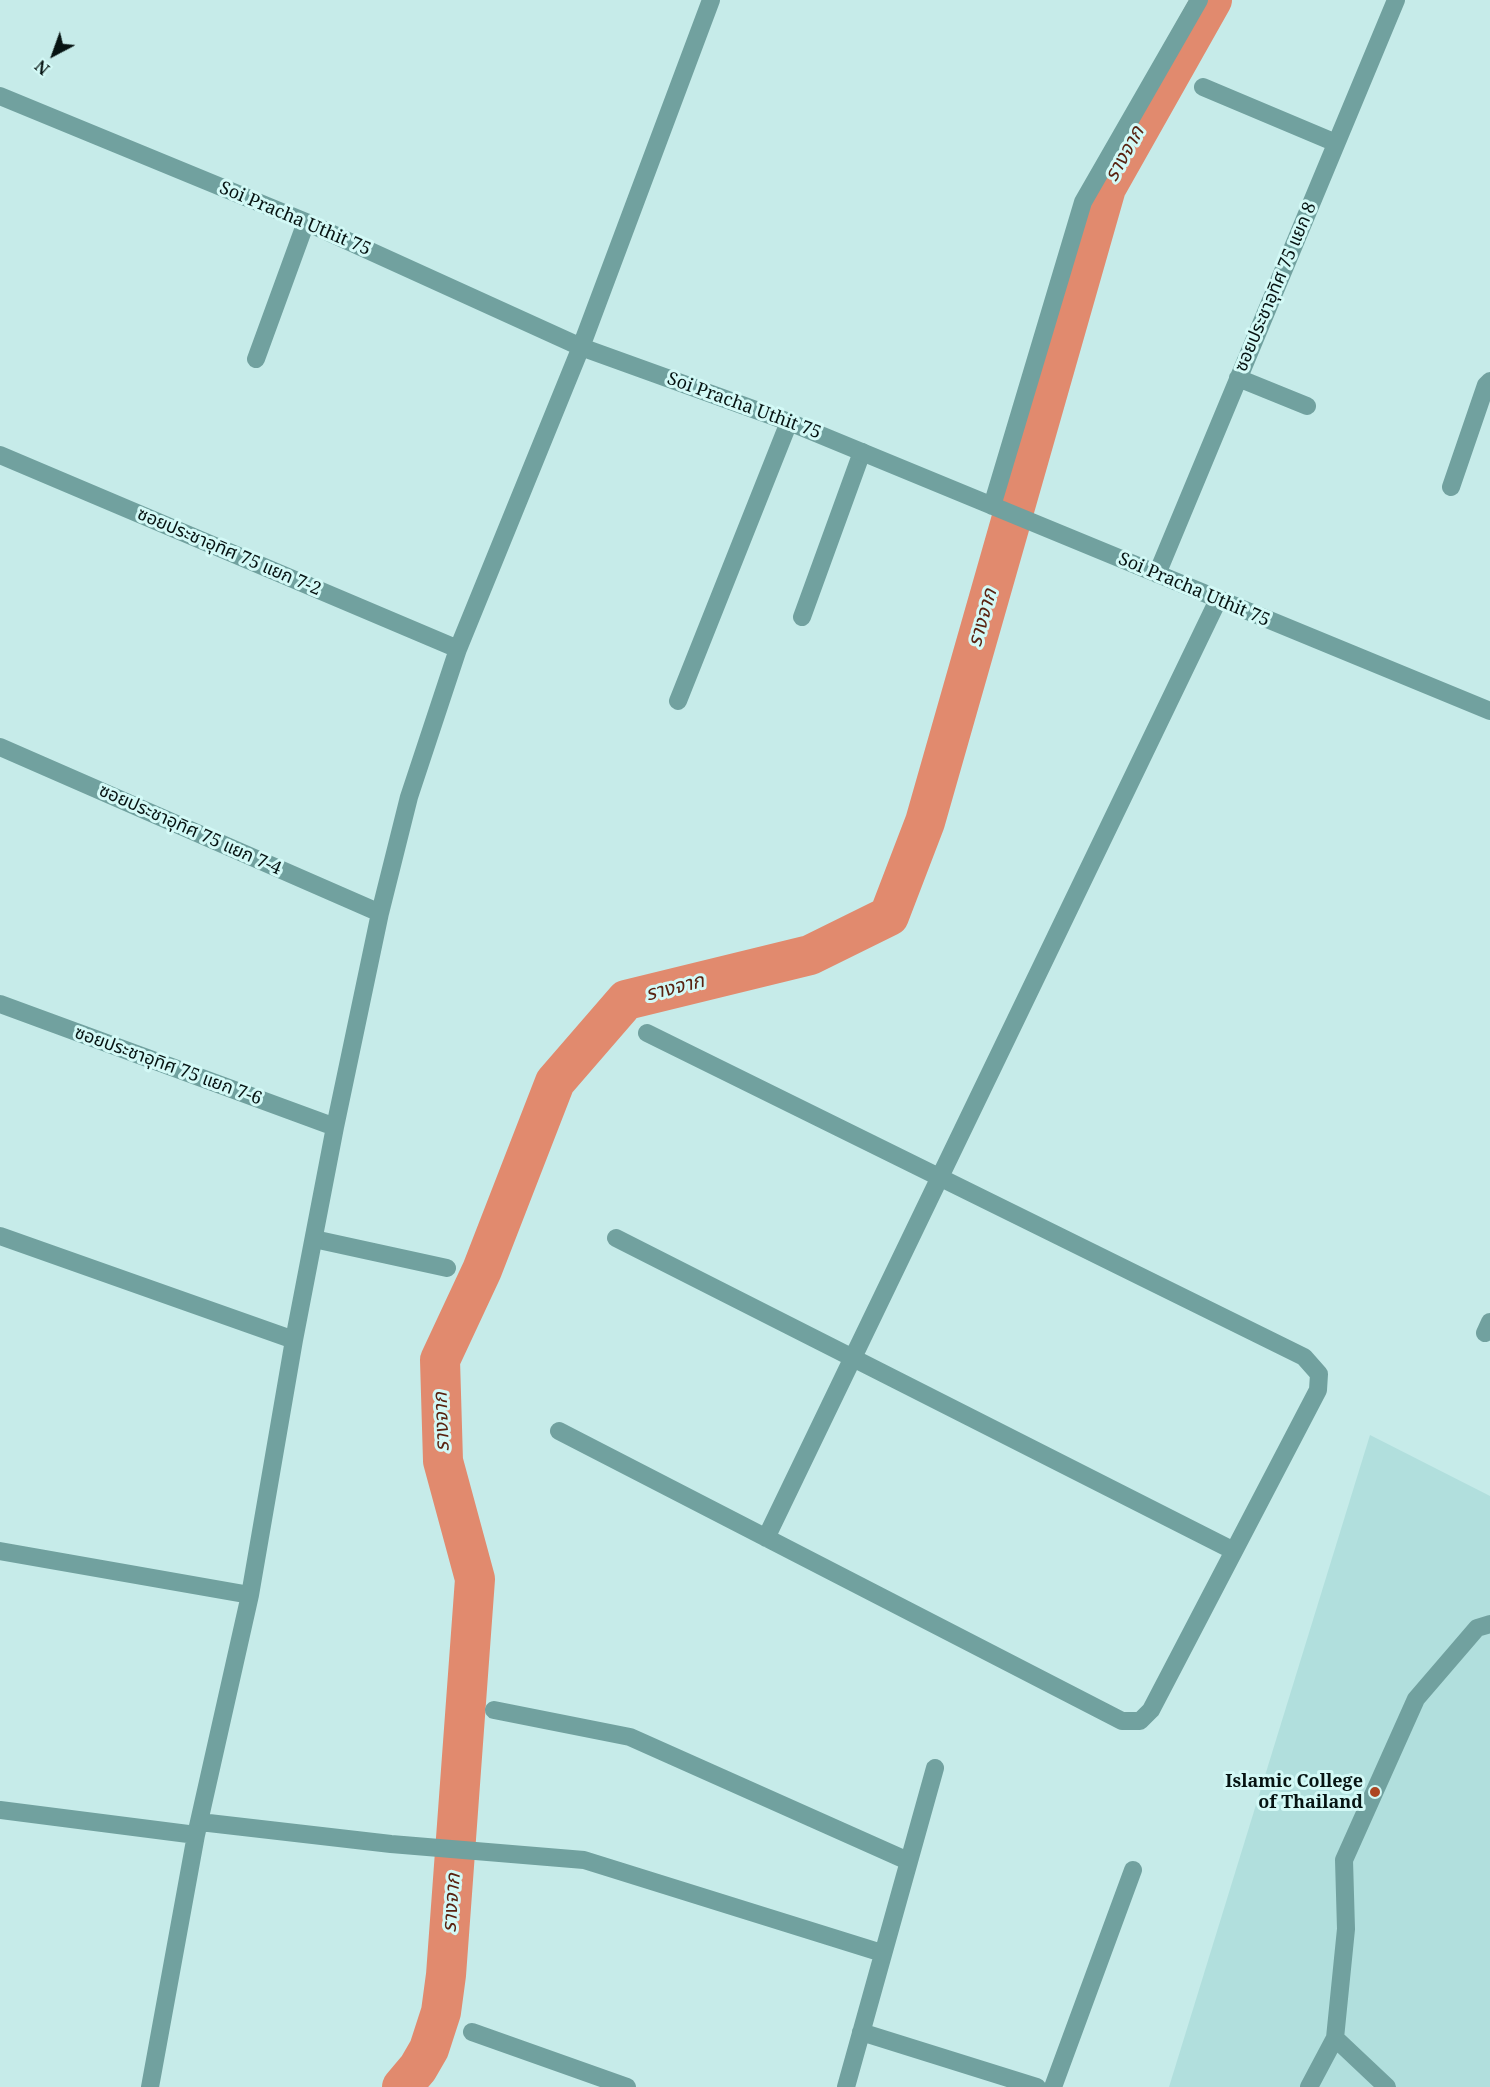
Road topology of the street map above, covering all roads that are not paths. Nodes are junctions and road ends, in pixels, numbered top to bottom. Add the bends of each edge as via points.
1 (711, 0) edge
2 (1199, 0) edge
3 (1396, 0) edge
4 (1203, 87) dead end
5 (0, 96) edge
6 (1336, 143) junction
7 (306, 222) junction
8 (581, 347) junction
9 (256, 358) dead end
10 (1238, 378) junction
11 (1490, 381) edge
12 (1307, 406) dead end
13 (789, 422) junction
14 (862, 452) junction
15 (0, 455) edge
16 (1451, 487) dead end
17 (995, 507) junction
18 (1157, 574) junction
19 (1218, 600) junction
20 (802, 617) dead end
21 (458, 649) junction
22 (678, 701) dead end
23 (1490, 711) edge
24 (0, 747) edge
25 (380, 913) junction
26 (0, 1004) edge
27 (647, 1033) dead end
28 (335, 1127) junction
29 (940, 1177) junction
30 (0, 1236) edge
31 (616, 1238) dead end
32 (315, 1239) junction
33 (447, 1268) dead end
34 (294, 1340) junction
35 (853, 1358) junction
36 (559, 1431) dead end
37 (766, 1538) junction
38 (0, 1551) edge
39 (1234, 1551) junction
40 (250, 1595) junction
41 (1490, 1624) edge
42 (494, 1710) dead end
43 (935, 1768) dead end
44 (0, 1810) edge
45 (198, 1828) junction
46 (908, 1861) junction
47 (1133, 1870) dead end
48 (882, 1953) junction
49 (472, 2032) dead end
50 (861, 2032) junction
51 (1335, 2038) junction
52 (150, 2087) edge
53 (627, 2087) edge
54 (846, 2087) edge
55 (1037, 2087) edge
56 (1053, 2087) edge
57 (1309, 2087) edge
58 (1387, 2087) edge

1 - 8 street
2 - 17 street via 1083,202
3 - 6 street, ซอยประชาอุทิศ 75 แยก 8
4 - 6 street
5 - 7 street, Soi Pracha Uthit 75
6 - 10 street, ซอยประชาอุทิศ 75 แยก 8
7 - 8 street, Soi Pracha Uthit 75
7 - 9 street
8 - 13 street, Soi Pracha Uthit 75
8 - 21 street
10 - 12 street
10 - 18 street, ซอยประชาอุทิศ 75 แยก 8
11 - 16 street
13 - 14 street, Soi Pracha Uthit 75
13 - 22 street
14 - 17 street, Soi Pracha Uthit 75
14 - 20 street
15 - 21 street, ซอยประชาอุทิศ 75 แยก 7-2
17 - 18 street, Soi Pracha Uthit 75
18 - 19 street, Soi Pracha Uthit 75
19 - 23 street, Soi Pracha Uthit 75
19 - 29 street
21 - 25 street via 409,797
24 - 25 street, ซอยประชาอุทิศ 75 แยก 7-4
25 - 28 street
26 - 28 street, ซอยประชาอุทิศ 75 แยก 7-6
27 - 29 street
28 - 32 street
29 - 35 street
29 - 39 street via 1304,1357 1319,1374 1318,1390
30 - 34 street
31 - 35 street
32 - 33 street
32 - 34 street
34 - 40 street
35 - 37 street
35 - 39 street
36 - 37 street
37 - 39 street via 1122,1721 1140,1721 1151,1710
38 - 40 street
40 - 45 street
41 - 51 street via 1477,1628 1416,1699 1344,1860 1346,1929
42 - 46 street via 630,1737
43 - 46 street
44 - 45 street
45 - 48 street via 584,1860
45 - 52 street
46 - 48 street
47 - 56 street
48 - 50 street
49 - 53 street
50 - 54 street
50 - 55 street
51 - 57 street
51 - 58 street

